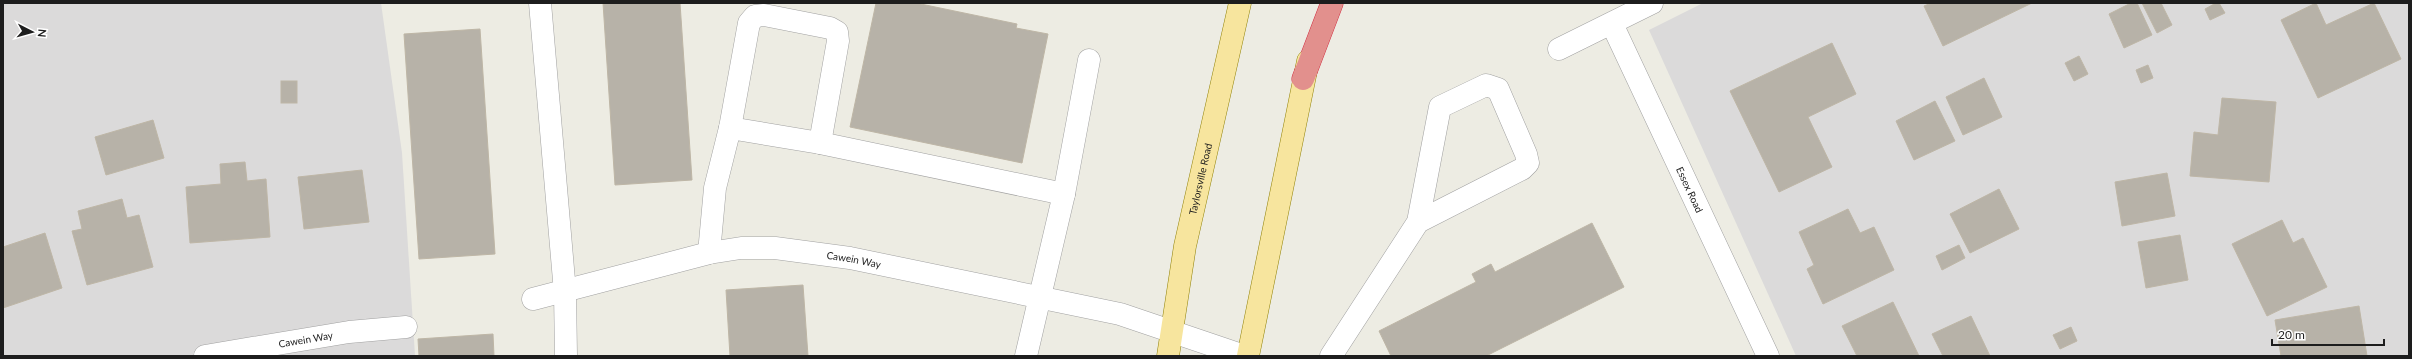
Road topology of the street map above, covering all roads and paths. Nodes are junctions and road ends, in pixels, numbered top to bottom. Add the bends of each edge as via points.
1 (540, 3) edge
2 (1240, 3) edge
3 (1321, 3) edge
4 (1332, 3) edge
5 (1652, 3) edge
6 (1612, 24) junction
7 (1559, 49) dead end
8 (1089, 60) dead end
9 (1303, 79) junction
10 (730, 128) junction
11 (820, 144) junction
12 (1064, 194) junction
13 (1418, 222) junction
14 (709, 254) junction
15 (565, 292) junction
16 (1040, 297) junction
17 (533, 299) dead end
18 (406, 327) dead end
19 (1173, 331) junction
20 (205, 356) edge
21 (566, 356) edge
22 (1026, 356) edge
23 (1168, 356) edge
24 (1244, 356) edge
25 (1248, 356) edge
26 (1331, 356) edge
27 (1768, 356) edge

1 - 15 street
2 - 19 main road, Taylorsville Road via 1185,246
3 - 9 main road
4 - 9 highway
5 - 6 street
6 - 7 street
6 - 27 street, Essex Road
8 - 12 street
9 - 25 main road
10 - 11 street
10 - 11 street via 750,23 754,16 764,15 830,28 836,32 838,41
10 - 14 street via 715,188
11 - 12 street
12 - 16 street
13 - 13 street via 1522,169 1528,163 1498,89 1492,85 1486,85 1440,108
13 - 26 street
14 - 15 street, Cawein Way
14 - 16 street, Cawein Way via 741,248 809,252
15 - 17 street, Cawein Way
15 - 21 street
16 - 19 street, Cawein Way via 1120,314
16 - 22 street
18 - 20 street, Cawein Way via 349,332
19 - 23 main road, Taylorsville Road
19 - 24 street, Cawein Way

